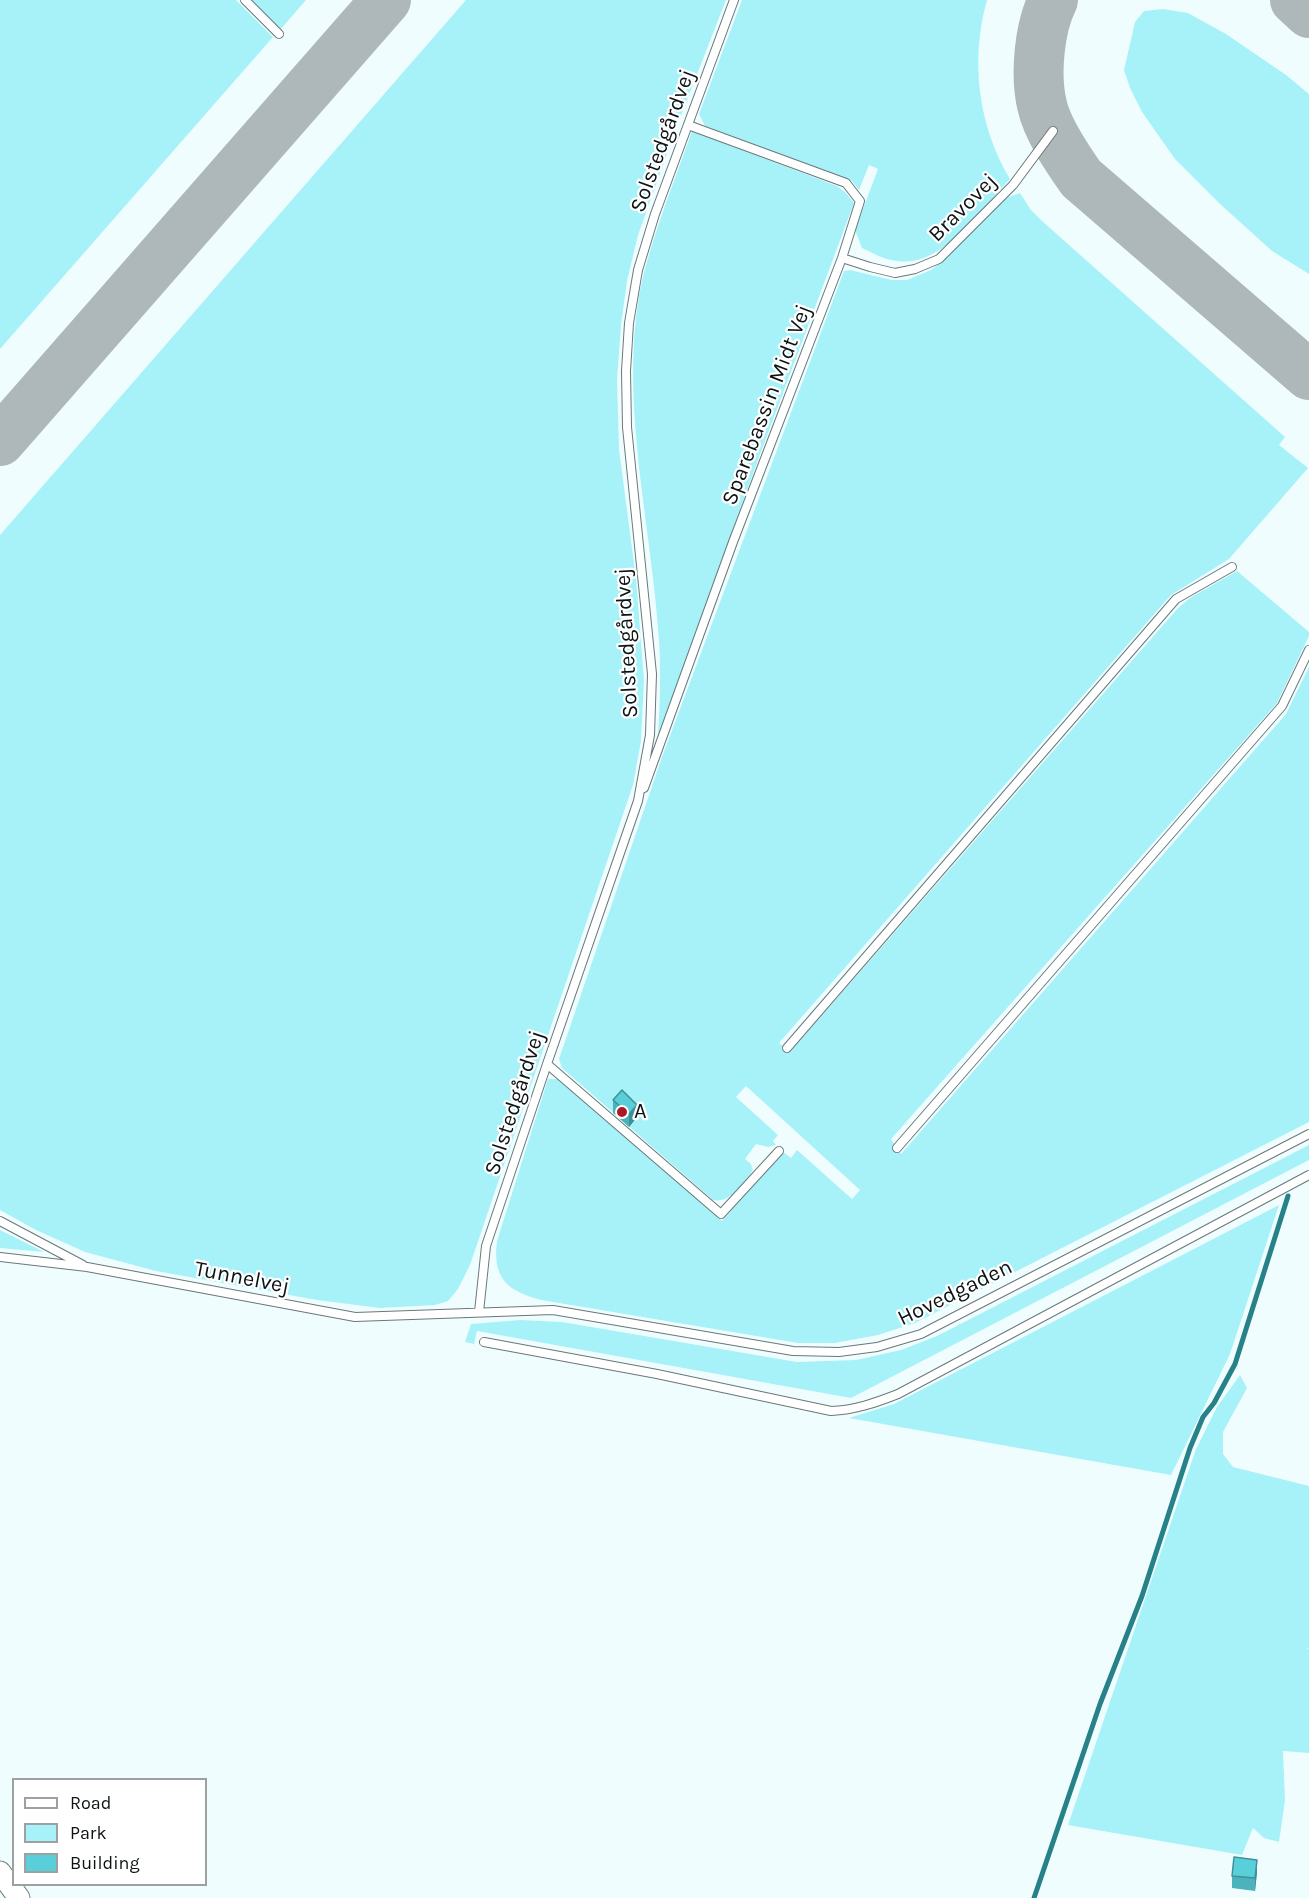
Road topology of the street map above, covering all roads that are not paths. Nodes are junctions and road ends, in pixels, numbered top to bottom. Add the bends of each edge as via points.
1 (245, 0) edge
2 (734, 0) edge
3 (279, 33) dead end
4 (688, 125) junction
5 (1053, 131) dead end
6 (842, 258) junction
7 (1232, 567) dead end
8 (1309, 650) edge
9 (638, 801) junction
10 (787, 1048) dead end
11 (547, 1064) junction
12 (1309, 1134) edge
13 (897, 1148) dead end
14 (779, 1151) dead end
15 (1309, 1175) edge
16 (0, 1221) edge
17 (0, 1257) edge
18 (87, 1267) junction
19 (479, 1312) junction
20 (484, 1342) dead end
21 (0, 1872) edge
22 (19, 1898) edge

1 - 3 lane
2 - 4 lane, Solstedgårdvej
4 - 6 lane, Sparebassin Midt Vej via 846,183 860,201
4 - 9 lane, Solstedgårdvej via 638,270 626,343 627,427 652,674 650,735
5 - 6 lane, Bravovej via 1013,185 939,258 895,273
6 - 9 lane, Sparebassin Midt Vej
7 - 10 lane via 1176,599
8 - 13 lane via 1282,706
9 - 11 lane, Solstedgårdvej
11 - 14 lane via 721,1214
11 - 19 lane, Solstedgårdvej via 486,1246
12 - 19 lane, Hovedgaden via 921,1334 877,1347 838,1352 793,1351 553,1310
15 - 20 lane via 898,1394 848,1411 831,1411
16 - 18 lane
17 - 18 lane, Tunnelvej
18 - 19 lane, Tunnelvej via 355,1317
21 - 22 main road

